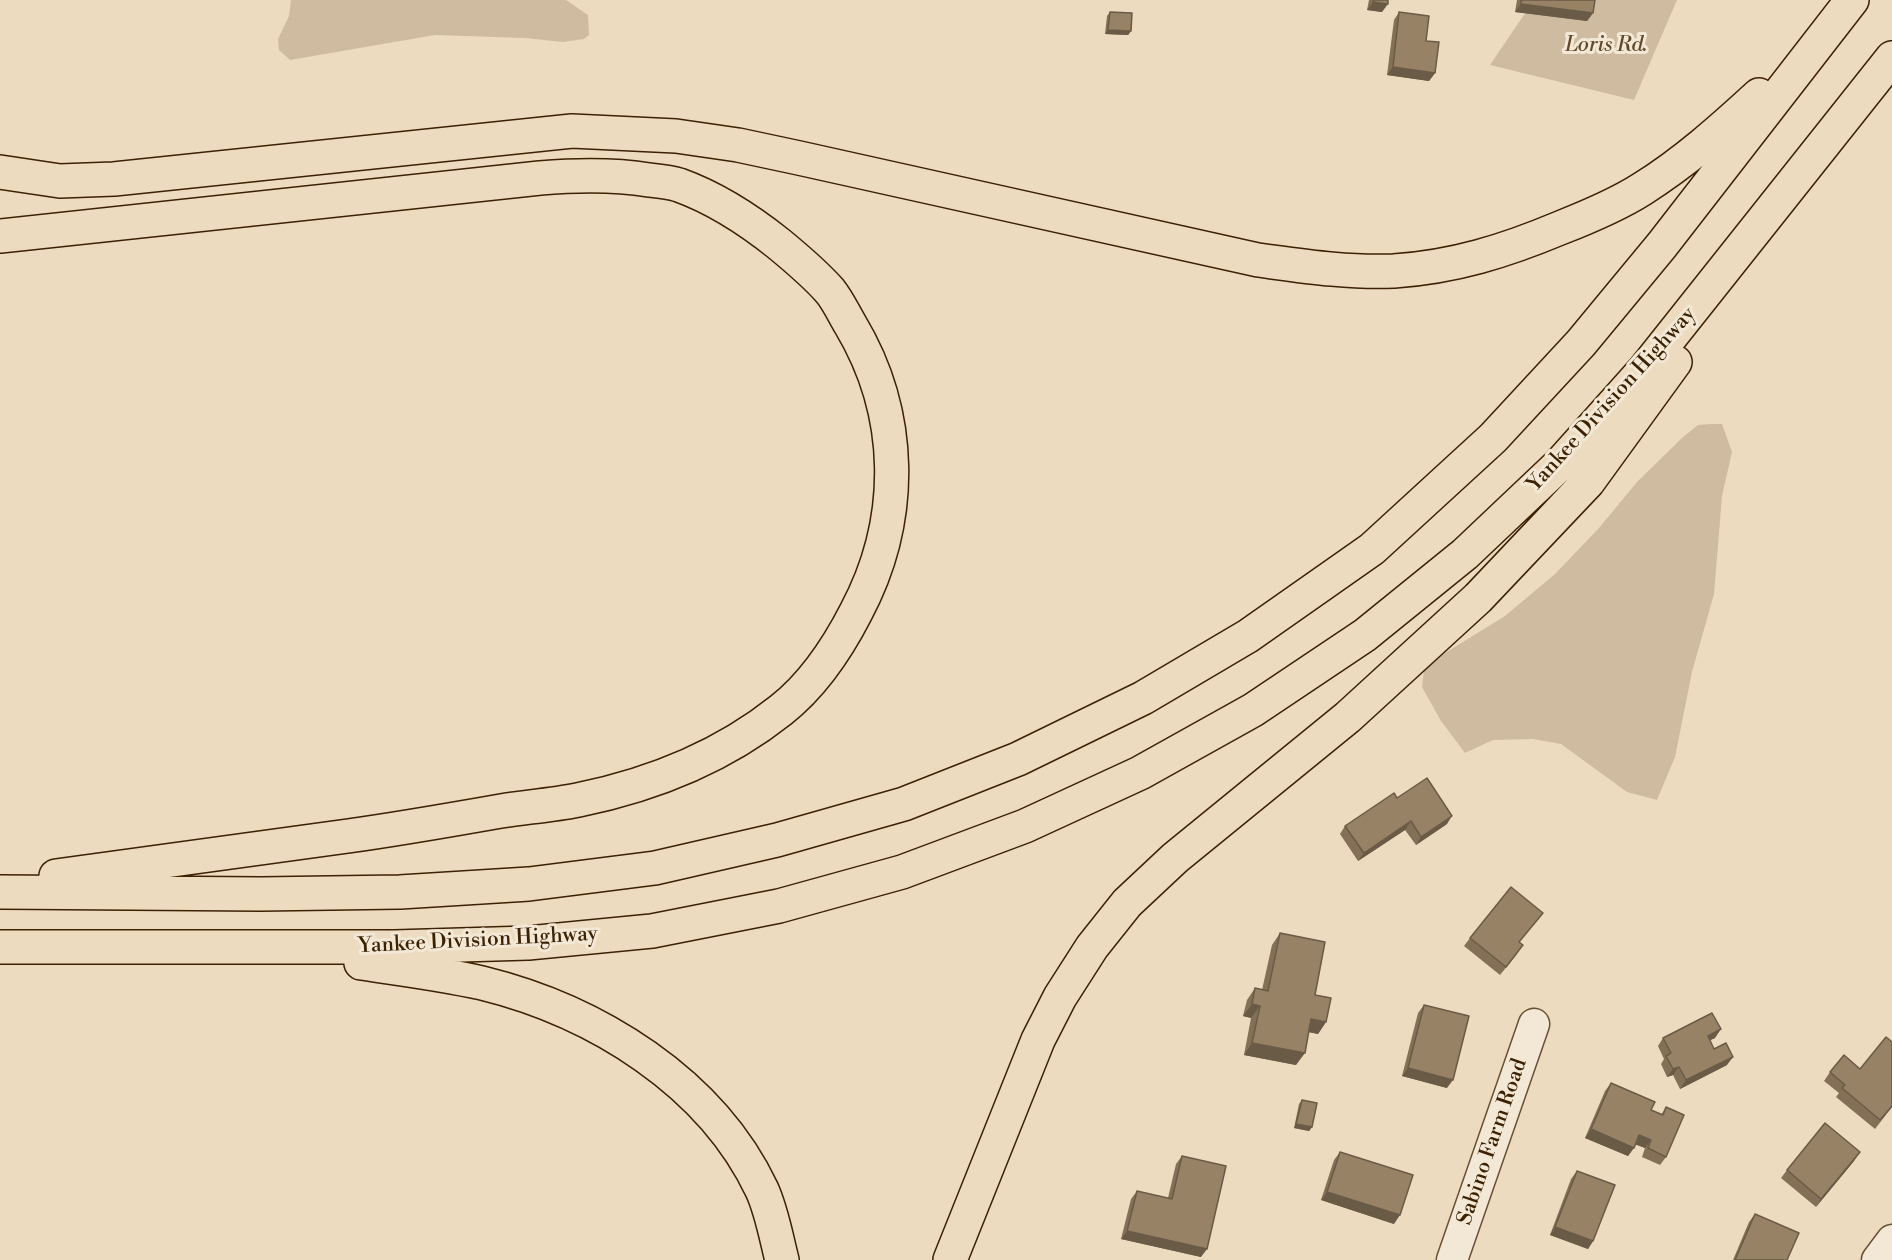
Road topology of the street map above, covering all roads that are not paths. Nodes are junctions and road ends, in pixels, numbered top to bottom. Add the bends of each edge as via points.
1 (1847, 6) edge
2 (1892, 58) edge
3 (0, 172) edge
4 (1766, 218) junction
5 (0, 236) edge
6 (0, 884) edge
7 (0, 892) edge
8 (0, 947) edge
9 (216, 947) junction
10 (1534, 1024) dead end
11 (1892, 1240) edge
12 (782, 1260) edge
13 (950, 1260) edge
14 (1452, 1260) edge
15 (1877, 1260) edge

1 - 3 highway via 1705,144 1641,189 1517,246 1454,264 1393,271 1326,270 1258,260 738,145 665,135 572,131 114,179 60,181
1 - 7 highway via 1581,343 1493,438 1372,549 1248,636 1143,698 1029,754 904,804 777,840 655,868 529,884 400,892
2 - 4 highway, Yankee Division Highway
4 - 9 highway, Yankee Division Highway via 1645,369 1560,464 1465,554 1337,654 1253,710 1130,778 1025,826 902,872 779,906 652,931 528,943
4 - 13 highway via 1643,408 1588,482 1551,523 1478,598 1348,717 1175,858 1127,903 1092,947 1038,1040
5 - 6 highway via 540,178 600,175 676,184 759,228 831,292 876,374 889,421 893,465 890,509 878,561 863,600 818,675 783,709 694,765 578,800
8 - 9 highway, Yankee Division Highway
9 - 12 highway via 424,972 483,984 535,1000 616,1038 654,1062 717,1121 742,1154 762,1192
10 - 14 street, Sabino Farm Road
11 - 15 street

